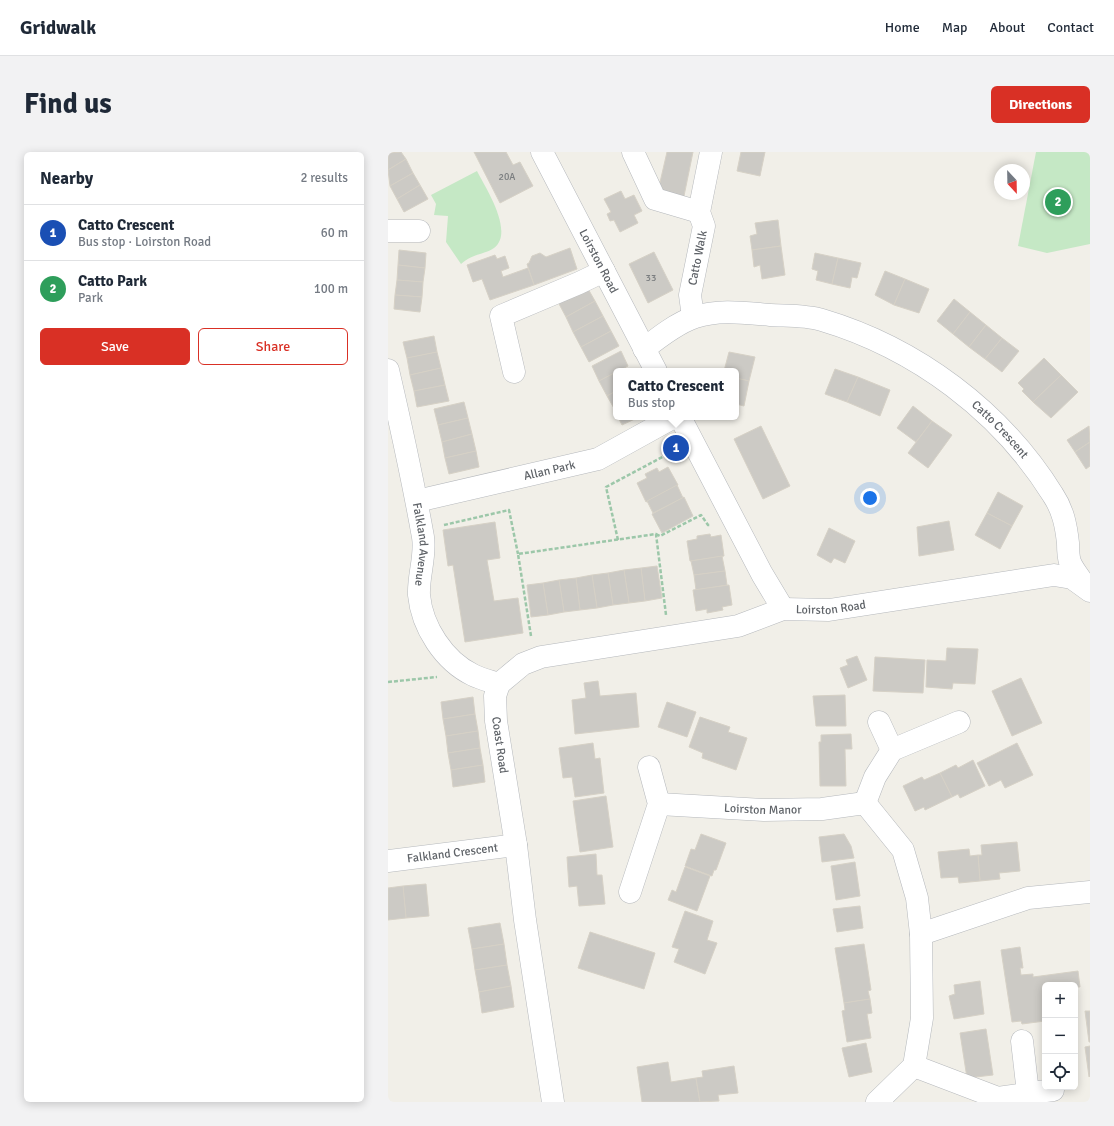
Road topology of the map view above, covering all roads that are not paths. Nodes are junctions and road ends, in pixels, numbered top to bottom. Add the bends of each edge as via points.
1 (542, 152) edge
2 (633, 152) edge
3 (711, 152) edge
4 (699, 212) junction
5 (388, 231) edge
6 (419, 231) dead end
7 (604, 271) junction
8 (694, 318) junction
9 (644, 349) junction
10 (654, 368) edge
11 (388, 370) edge
12 (514, 372) dead end
13 (682, 420) edge
14 (665, 422) edge
15 (397, 447) edge
16 (417, 501) junction
17 (1089, 588) edge
18 (783, 609) junction
19 (499, 684) junction
20 (879, 722) dead end
21 (959, 722) dead end
22 (892, 750) junction
23 (649, 767) dead end
24 (865, 803) junction
25 (659, 804) junction
26 (516, 845) junction
27 (388, 861) edge
28 (630, 892) dead end
29 (1090, 892) edge
30 (921, 934) junction
31 (1022, 1041) dead end
32 (914, 1066) junction
33 (1053, 1090) dead end
34 (1028, 1093) junction
35 (553, 1102) edge
36 (877, 1102) edge

1 - 7 street, Loirston Road
2 - 4 street via 655,199
3 - 4 street, Catto Walk
4 - 8 street, Catto Walk via 704,226 690,295
5 - 6 street
7 - 9 street, Loirston Road
7 - 12 street via 501,316
8 - 9 street, Catto Crescent via 674,328
8 - 17 street, Catto Crescent via 721,312 820,319 881,341 924,365 977,404 1021,451 1047,486 1064,518 1070,561
9 - 10 street, Loirston Road
11 - 15 street, Falkland Avenue
13 - 18 street, Loirston Road
14 - 16 street, Allan Park via 598,459
15 - 16 street, Falkland Avenue
16 - 19 street, Falkland Avenue via 423,540 419,595 426,621 439,646 458,665 472,675
17 - 18 street, Loirston Road via 1072,578 1054,575 829,610
18 - 19 street via 738,626 541,656 523,664
19 - 26 street, Coast Road via 495,696 496,721
20 - 22 street
21 - 22 street
22 - 24 street via 875,777
23 - 25 street
24 - 25 street, Loirston Manor via 822,808 764,810
24 - 30 street via 903,850 917,898
25 - 28 street
26 - 27 street, Falkland Crescent
26 - 35 street, Coast Road
29 - 30 street via 1028,898
30 - 32 street via 922,1018
31 - 34 street
32 - 34 street via 998,1098
32 - 36 street
33 - 34 street

